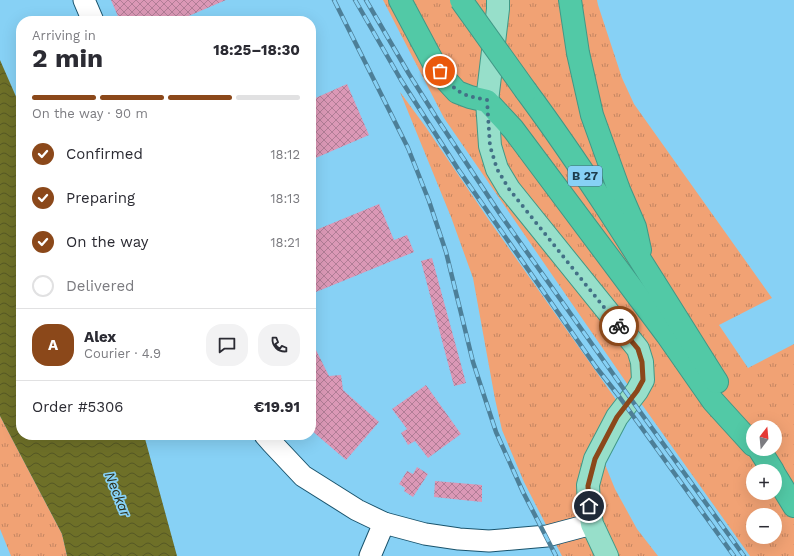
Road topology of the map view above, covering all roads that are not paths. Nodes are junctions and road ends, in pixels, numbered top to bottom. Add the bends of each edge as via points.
1 (84, 0) edge
2 (400, 0) edge
3 (461, 0) edge
4 (498, 0) edge
5 (570, 0) edge
6 (91, 16) edge
7 (487, 100) junction
8 (642, 264) junction
9 (746, 430) edge
10 (746, 437) edge
11 (270, 440) edge
12 (763, 456) edge
13 (794, 506) edge
14 (384, 523) junction
15 (592, 524) junction
16 (370, 556) edge
17 (607, 556) edge

1 - 6 street
2 - 7 highway via 433,62 446,80 457,92
3 - 8 highway, B 27, bridge via 556,132
4 - 7 main road
5 - 8 highway via 578,53 592,115 619,190 636,227
7 - 10 highway via 513,129 667,335 713,401
7 - 15 main road via 490,146 497,169 509,189 638,349 642,362 643,380 617,417 595,459 588,486
8 - 9 highway, B 27
11 - 14 street via 303,476 357,510
12 - 13 highway, B 27
14 - 15 street via 425,534 489,541 547,536
14 - 16 street
15 - 17 main road

